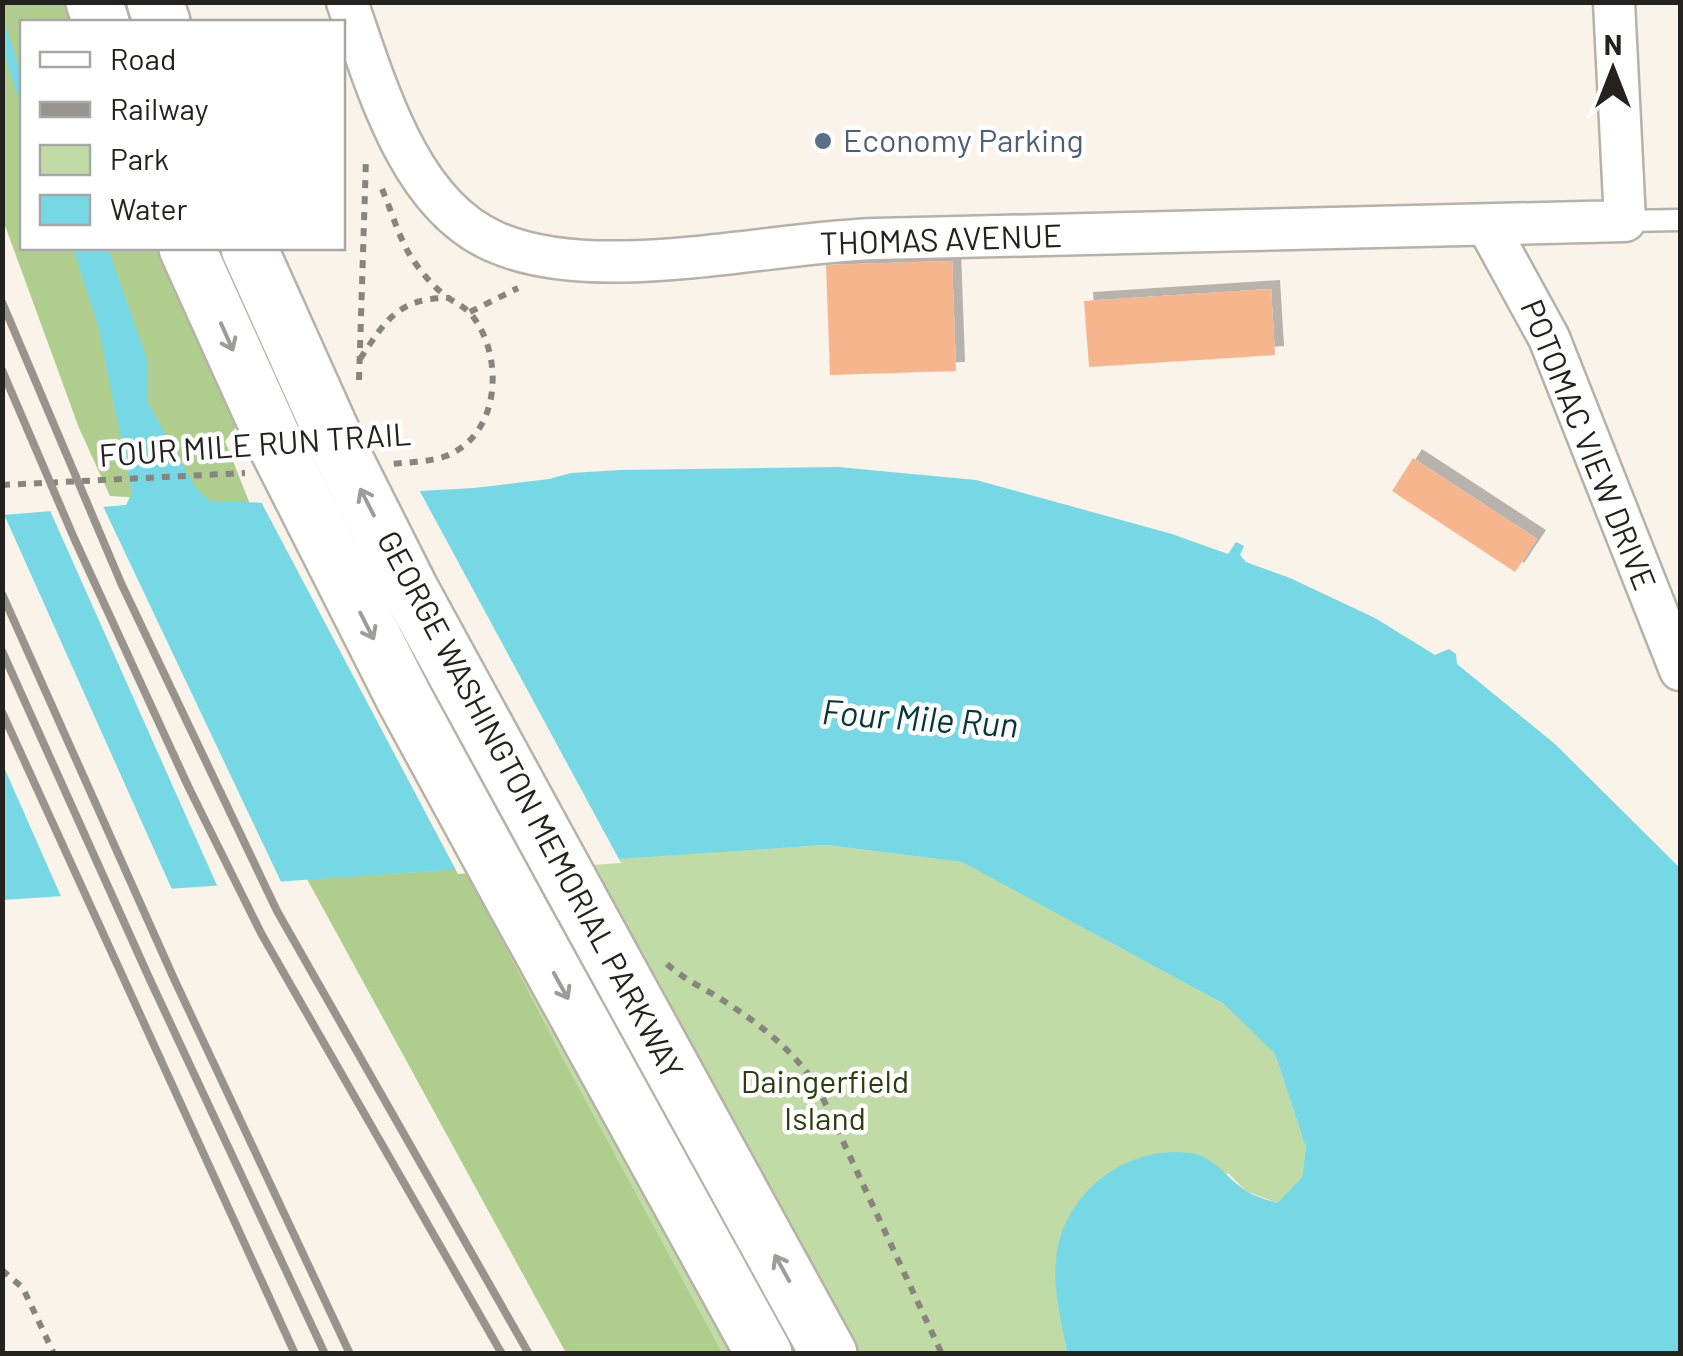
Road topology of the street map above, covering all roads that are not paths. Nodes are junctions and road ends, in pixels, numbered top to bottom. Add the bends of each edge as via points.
1 (347, 2) edge
2 (1614, 2) edge
3 (1680, 220) edge
4 (1626, 221) junction
5 (1487, 225) junction
6 (189, 250) edge
7 (250, 250) edge
8 (1680, 670) edge
9 (764, 1354) edge
10 (829, 1354) edge

1 - 5 street, THOMAS AVENUE via 379,89 426,185 475,231 536,255 626,261 873,239
2 - 4 street
3 - 4 lane, THOMAS AVENUE
4 - 5 street, THOMAS AVENUE
5 - 8 street, POTOMAC VIEW DRIVE via 1549,338
6 -> 9 highway, GEORGE WASHINGTON MEMORIAL PARKWAY, bridge via 262,459 395,681
10 -> 7 highway, GEORGE WASHINGTON MEMORIAL PARKWAY, bridge via 411,591 360,454

